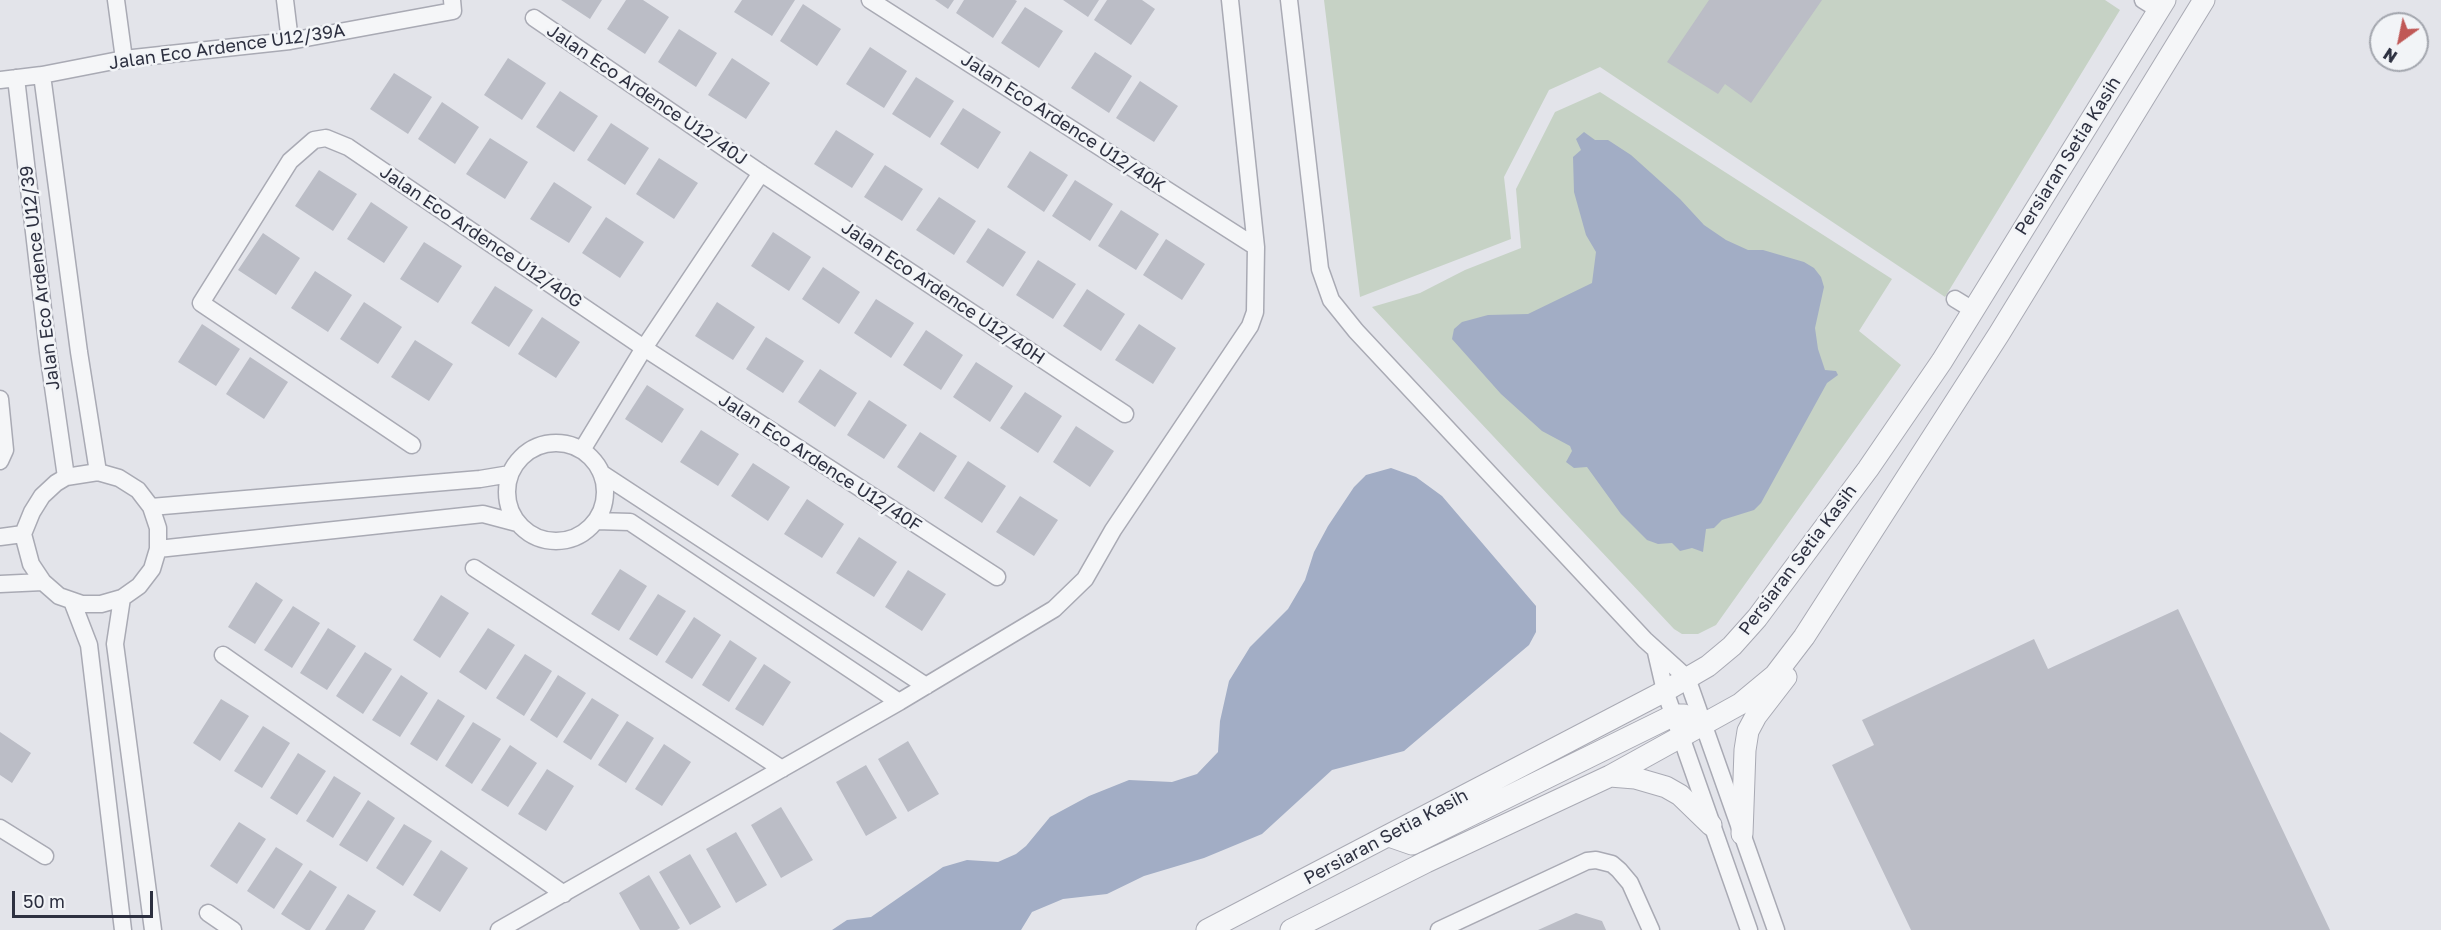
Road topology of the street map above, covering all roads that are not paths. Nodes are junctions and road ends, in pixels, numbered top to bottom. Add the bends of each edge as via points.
1 (116, 0) edge
2 (285, 0) edge
3 (870, 0) edge
4 (1215, 0) edge
5 (1289, 0) edge
6 (2204, 0) edge
7 (2156, 3) edge
8 (1230, 5) edge
9 (453, 6) edge
10 (534, 18) dead end
11 (291, 41) junction
12 (124, 59) junction
13 (42, 75) junction
14 (8, 79) edge
15 (761, 172) junction
16 (1256, 247) junction
17 (644, 348) junction
18 (0, 399) edge
19 (1125, 414) dead end
20 (412, 445) dead end
21 (582, 450) junction
22 (3, 455) edge
23 (98, 472) junction
24 (601, 472) junction
25 (510, 474) junction
26 (66, 477) junction
27 (151, 507) junction
28 (596, 521) junction
29 (517, 523) junction
30 (23, 534) junction
31 (0, 537) edge
32 (158, 549) junction
33 (474, 568) dead end
34 (997, 577) dead end
35 (43, 582) junction
36 (0, 584) edge
37 (122, 598) junction
38 (72, 601) junction
39 (1656, 652) junction
40 (223, 655) dead end
41 (1789, 658) junction
42 (1687, 678) junction
43 (926, 686) junction
44 (1665, 691) junction
45 (899, 702) junction
46 (1674, 716) junction
47 (1703, 725) junction
48 (1682, 736) junction
49 (782, 769) junction
50 (1610, 776) junction
51 (1710, 825) junction
52 (0, 828) edge
53 (1742, 834) junction
54 (1389, 836) junction
55 (45, 856) dead end
56 (564, 894) junction
57 (208, 913) dead end
58 (123, 930) edge
59 (153, 930) edge
60 (233, 930) edge
61 (499, 930) edge
62 (1207, 930) edge
63 (1291, 930) edge
64 (1439, 930) edge
65 (1651, 930) edge
66 (1749, 930) edge
67 (1776, 930) edge

1 - 12 street
2 - 11 street
3 - 16 street, Jalan Eco Ardence U12/40K
4 - 8 street
5 - 39 street via 1320,269 1331,300
6 - 41 street, Persiaran Setia Kasih via 1994,342
7 - 42 street, Persiaran Setia Kasih via 1964,305 1942,361 1868,469 1732,646
8 - 16 street
9 - 11 street, Jalan Eco Ardence U12/39A
10 - 15 street, Jalan Eco Ardence U12/40J
11 - 12 street, Jalan Eco Ardence U12/39A
12 - 13 street, Jalan Eco Ardence U12/39A
13 - 14 street, Jalan Eco Ardence U12/39A
13 - 23 street, Jalan Eco Ardence U12/39
14 - 26 street, Jalan Eco Ardence U12/39
15 - 17 street
15 - 19 street, Jalan Eco Ardence U12/40H
16 - 43 street via 1255,312 1250,326 1113,530 1085,579 1054,609
17 - 20 street, Jalan Eco Ardence U12/40G via 348,147 326,138 314,140 290,161 201,303
17 - 21 street
17 - 34 street, Jalan Eco Ardence U12/40F
18 - 22 street
21 - 24 street
21 - 25 street via 561,443 536,447 516,462
23 - 26 street
23 - 27 street via 119,478 138,490
24 - 28 street via 605,498
24 - 43 street
25 - 27 street
25 - 29 street via 507,499
26 - 30 street via 42,495
27 - 32 street via 158,528
28 - 29 street via 575,538 563,541 537,538
28 - 45 street via 630,522
29 - 32 street via 483,514
30 - 31 street
30 - 35 street via 31,564
32 - 37 street via 152,569 139,586
33 - 49 street
35 - 36 street
35 - 38 street
37 - 38 street via 101,604
37 - 59 street via 116,644
38 - 58 street via 89,645
39 - 42 street
39 - 44 street
40 - 56 street
41 - 47 street, Persiaran Setia Kasih via 1740,705
41 - 53 street via 1786,679 1748,731
42 - 44 street, Persiaran Setia Kasih
42 - 47 street
43 - 45 street
44 - 46 street
44 - 54 street, Persiaran Setia Kasih
45 - 49 street
46 - 47 street via 1684,715
46 - 48 street
46 - 54 street via 1412,844
47 - 48 street, Persiaran Setia Kasih
47 - 53 street
48 - 50 street, Persiaran Setia Kasih
48 - 51 street
49 - 56 street
50 - 51 street via 1666,787 1680,795
50 - 63 street, Persiaran Setia Kasih via 1426,861
51 - 66 street
52 - 55 street
53 - 67 street
54 - 62 street, Persiaran Setia Kasih
56 - 61 street
57 - 60 street
64 - 65 street via 1587,861 1604,861 1619,870 1630,884

